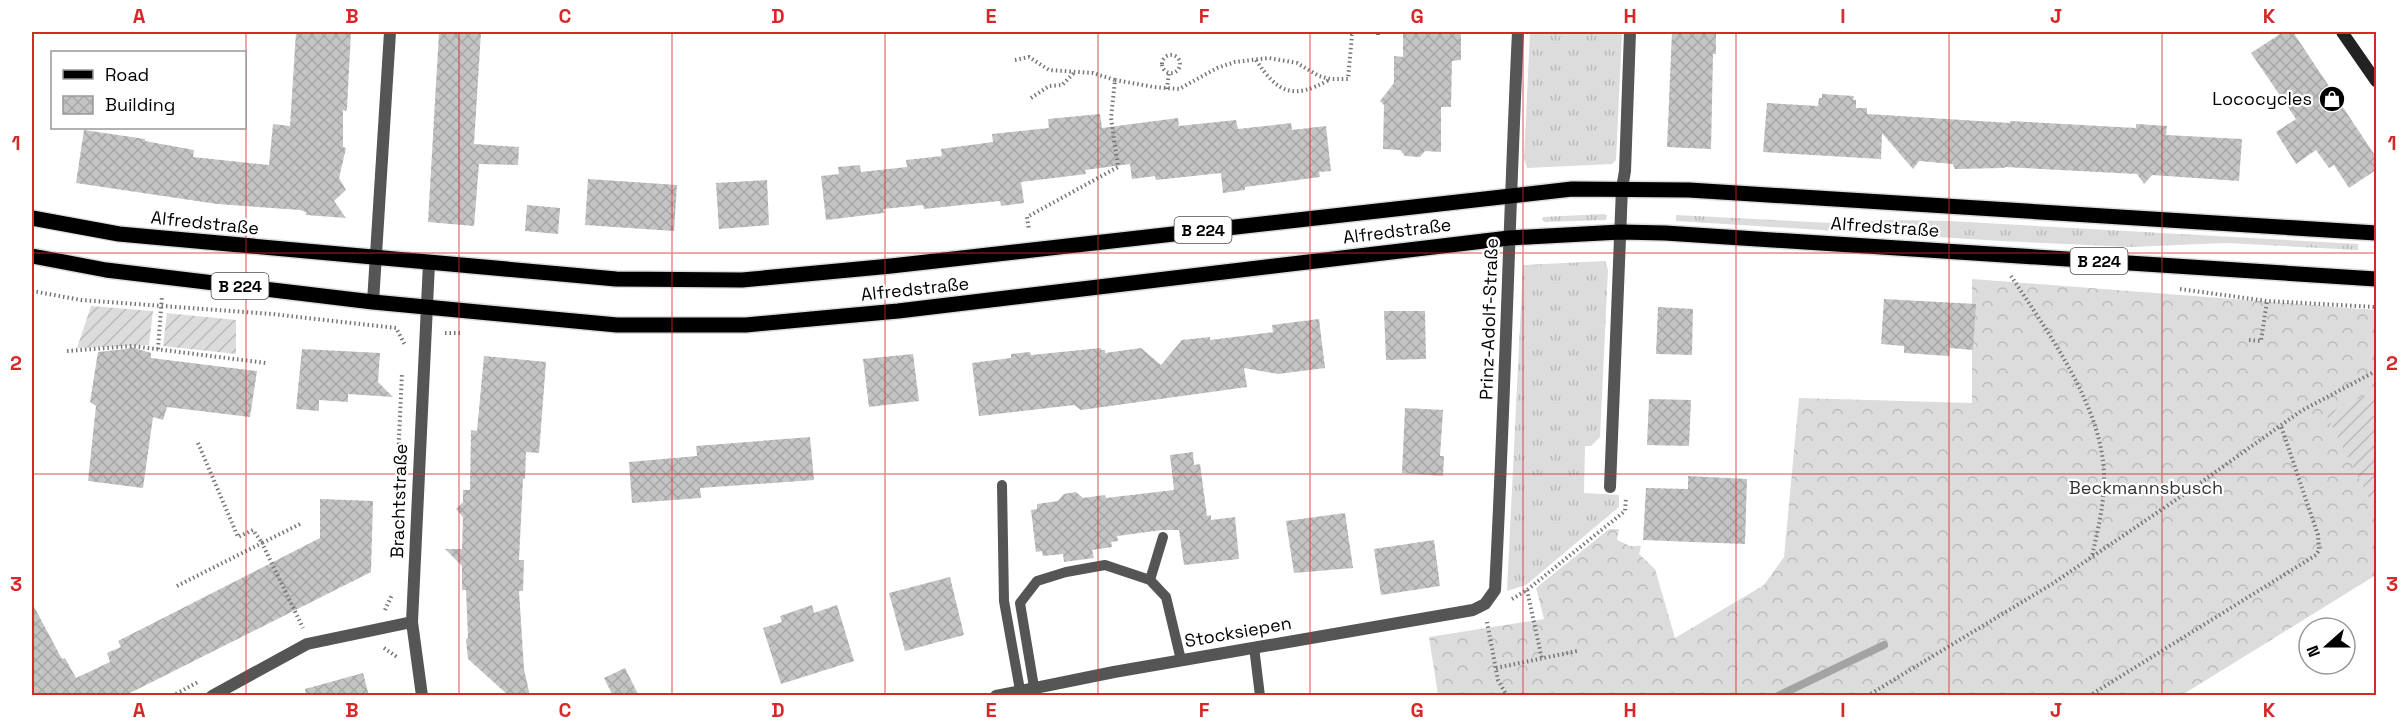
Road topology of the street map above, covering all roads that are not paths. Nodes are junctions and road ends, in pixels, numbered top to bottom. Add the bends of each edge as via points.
1 (390, 32) edge
2 (1518, 32) edge
3 (1630, 32) edge
4 (2342, 32) edge
5 (2376, 81) edge
6 (1622, 189) junction
7 (1511, 195) junction
8 (32, 218) edge
9 (1620, 232) junction
10 (2376, 232) edge
11 (1509, 238) junction
12 (32, 256) edge
13 (376, 259) junction
14 (429, 263) junction
15 (2376, 279) edge
16 (373, 302) junction
17 (425, 306) junction
18 (1002, 485) dead end
19 (1610, 487) road end
20 (1163, 537) dead end
21 (1150, 580) junction
22 (1485, 604) joint
23 (412, 622) junction
24 (1254, 647) junction
25 (1181, 660) junction
26 (1034, 687) junction
27 (1020, 690) junction
28 (212, 696) edge
29 (422, 696) edge
30 (996, 696) edge
31 (1260, 696) edge

1 - 13 street
2 - 7 street, Prinz-Adolf-Straße
3 - 6 street
4 - 5 main road
6 - 7 main road, Alfredstraße / B 224
6 - 9 street
6 - 10 main road, Alfredstraße / B 224
7 - 11 street, Prinz-Adolf-Straße
7 - 14 main road, Alfredstraße / B 224 via 742,280 616,279
8 - 13 main road, Alfredstraße / B 224 via 119,234
9 - 11 main road, Alfredstraße / B 224
9 - 15 main road, Alfredstraße / B 224
9 - 19 street
11 - 17 main road, Alfredstraße / B 224 via 898,311 746,325 617,325
11 - 22 street, Prinz-Adolf-Straße via 1495,590
12 - 16 main road, Alfredstraße / B 224 via 106,270
13 - 14 main road, Alfredstraße / B 224
13 - 16 street
14 - 17 street
16 - 17 main road, Alfredstraße / B 224
17 - 23 street, Brachtstraße
18 - 27 lane via 1004,601
20 - 21 lane
21 - 25 lane via 1166,597
21 - 26 lane via 1105,565 1037,580 1020,603
22 - 24 street, Stocksiepen via 1420,621
23 - 28 street via 308,644
23 - 29 street, Brachtstraße
24 - 25 street, Stocksiepen
24 - 31 lane
25 - 26 street, Stocksiepen
26 - 27 street, Stocksiepen
27 - 30 street, Stocksiepen

